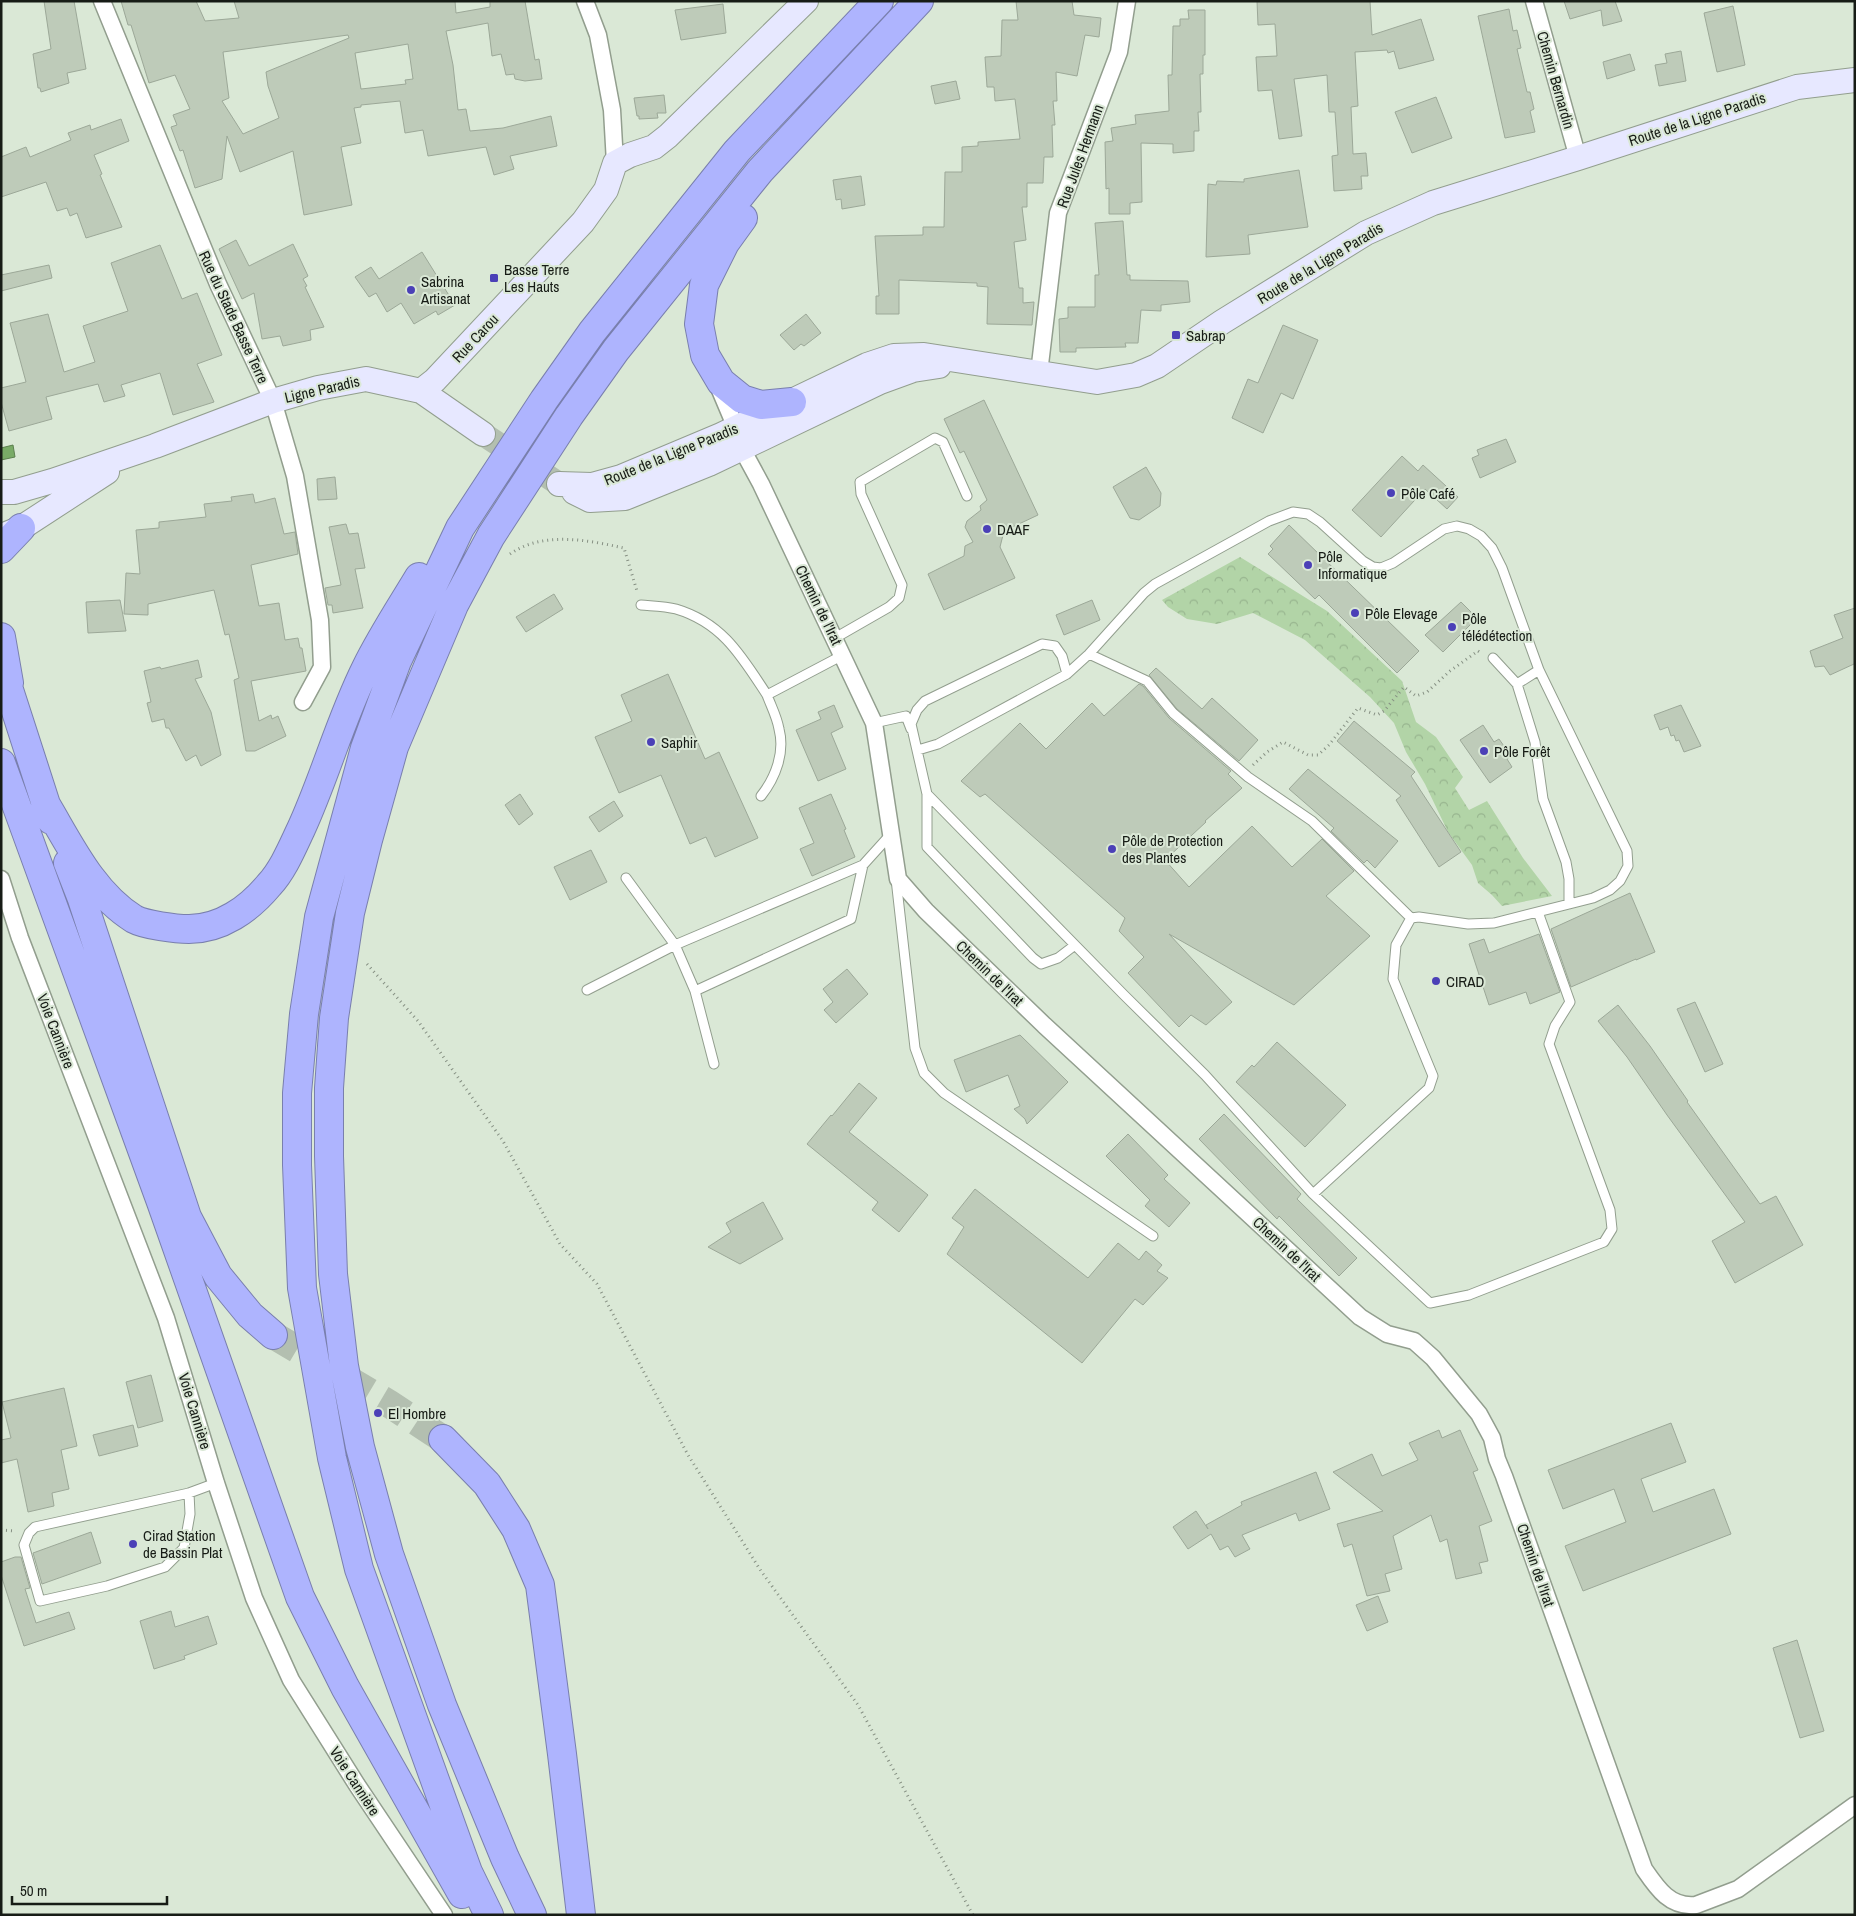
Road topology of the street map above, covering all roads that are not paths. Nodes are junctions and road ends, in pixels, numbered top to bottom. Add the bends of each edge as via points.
1 (102, 1) edge
2 (584, 1) edge
3 (806, 1) edge
4 (880, 1) edge
5 (918, 1) edge
6 (930, 1) edge
7 (1127, 1) edge
8 (1534, 1) edge
9 (1855, 80) edge
10 (1578, 158) junction
11 (615, 164) junction
12 (705, 355) junction
13 (965, 361) junction
14 (867, 365) junction
15 (1039, 373) junction
16 (421, 391) junction
17 (544, 400) junction
18 (273, 401) junction
19 (792, 402) junction
20 (483, 434) tunnel mouth
21 (739, 438) junction
22 (155, 446) junction
23 (8, 492) edge
24 (967, 496) dead end
25 (11, 532) edge
26 (1, 549) edge
27 (641, 605) road end
28 (1, 637) edge
29 (835, 638) junction
30 (1089, 654) junction
31 (843, 655) junction
32 (1493, 658) road end
33 (1539, 670) junction
34 (1067, 674) junction
35 (6, 677) edge
36 (1518, 684) junction
37 (768, 695) junction
38 (303, 702) dead end
39 (874, 723) junction
40 (918, 750) junction
41 (1, 763) edge
42 (927, 794) junction
43 (762, 796) dead end
44 (45, 803) junction
45 (891, 834) junction
46 (863, 865) junction
47 (626, 878) dead end
48 (1, 879) edge
49 (1569, 904) junction
50 (1538, 912) junction
51 (1411, 918) junction
52 (675, 945) junction
53 (1075, 945) junction
54 (587, 990) dead end
55 (695, 991) junction
56 (714, 1064) dead end
57 (1313, 1194) junction
58 (1153, 1236) dead end
59 (273, 1335) tunnel mouth
60 (442, 1439) tunnel mouth
61 (216, 1484) junction
62 (189, 1493) junction
63 (1855, 1805) edge
64 (444, 1915) edge
65 (474, 1915) edge
66 (489, 1915) edge
67 (532, 1915) edge
68 (581, 1915) edge

1 - 18 street, Rue du Stade Basse Terre via 218,284
2 - 11 street via 598,35 612,110
3 - 11 main road via 668,136 654,147
4 - 17 highway via 737,151 592,332
5 - 67 highway via 760,171 616,350 492,536 454,605 394,747 350,913 334,1018 329,1088 333,1274 344,1366 360,1447 389,1554 442,1705
6 - 12 highway via 772,179 725,243 704,285 699,324
7 - 15 street, Rue Jules Hermann via 1119,52 1058,213
8 - 10 street, Chemin Bernardin
9 - 10 main road, Route de la Ligne Paradis via 1797,87
10 - 15 main road, Route de la Ligne Paradis via 1433,203 1366,233 1150,369 1097,382
11 - 16 main road, Rue Carou via 606,190 583,222
12 - 19 highway via 721,382 742,399 761,405
12 - 21 street, Chemin de l'Irat
13 - 14 main road, Route de la Ligne Paradis via 924,355 894,356
13 - 15 main road, Route de la Ligne Paradis
13 - 21 main road, Route de la Ligne Paradis via 913,370
14 - 19 main road, Route de la Ligne Paradis
14 - 21 main road via 830,394
16 - 18 main road, Ligne Paradis via 366,379
16 - 20 main road, Ligne Paradis
17 - 44 highway via 433,553 366,668 316,797 291,850 270,884 245,910 218,924 197,929 174,929 135,920 92,881
17 - 66 highway via 460,528 397,662 365,748 319,917 304,1014 297,1093 302,1288 332,1458 359,1569 468,1872
18 - 22 main road, Ligne Paradis
18 - 38 street, Rue du Stade Basse Terre via 295,476 320,620 322,667
19 - 21 main road, Route de la Ligne Paradis
21 - 21 main road, Route de la Ligne Paradis via 592,485 559,484 590,500 625,498 659,486
21 - 29 street, Chemin de l'Irat
22 - 23 main road, Ligne Paradis via 52,481
22 - 25 main road, Ligne Paradis
24 - 29 lane via 943,442 935,438 860,482 861,494 902,585 899,598 889,607
25 - 26 highway
27 - 37 lane via 674,608 701,618 720,632 740,654
28 - 35 highway
29 - 31 street, Chemin de l'Irat
30 - 33 lane via 1156,584 1293,512 1308,514 1320,522 1372,567 1393,564 1444,529 1457,526 1481,536 1492,548 1502,568
30 - 34 lane
30 - 51 lane via 1147,681 1173,713 1248,777 1312,821
31 - 37 lane
31 - 39 street, Chemin de l'Irat
32 - 36 lane
33 - 36 lane
33 - 49 lane via 1627,851 1628,866 1620,881 1593,898
34 - 40 lane via 938,744
34 - 40 lane via 1055,646 1042,644 926,701 917,710 911,724
35 - 44 highway
36 - 49 lane via 1534,742 1543,799 1566,862
37 - 43 lane via 780,730 780,759 772,782
39 - 40 lane via 906,716
39 - 45 street, Chemin de l'Irat
40 - 42 lane
41 - 65 highway via 300,1597 345,1687
42 - 53 lane
42 - 53 lane via 926,847 1034,958 1041,964 1045,963
44 - 59 highway via 82,899 187,1217 218,1276 250,1315
45 - 46 lane
45 - 58 lane via 915,1048 924,1073 944,1093
45 - 63 street, Chemin de l'Irat via 898,879 926,911 1044,1025 1360,1317 1387,1334 1414,1341 1433,1358 1479,1414 1492,1438 1644,1870 1662,1894 1689,1906 1738,1889
46 - 52 lane
46 - 55 lane via 851,919
47 - 52 lane
48 - 61 street, Voie Cannière via 20,938 166,1318
49 - 50 lane
50 - 51 lane via 1476,924
50 - 57 lane via 1570,1002 1549,1044 1610,1210 1612,1229 1604,1242 1470,1294 1430,1303
51 - 57 lane via 1396,945 1393,979 1433,1076 1429,1088
52 - 54 lane
52 - 55 lane
53 - 57 lane via 1205,1075
55 - 56 lane
60 - 68 highway via 487,1484 512,1521 540,1585
61 - 62 lane
61 - 64 street, Voie Cannière via 254,1598 291,1680
62 - 62 lane via 190,1514 184,1548 165,1567 107,1586 40,1601 24,1545 35,1527

